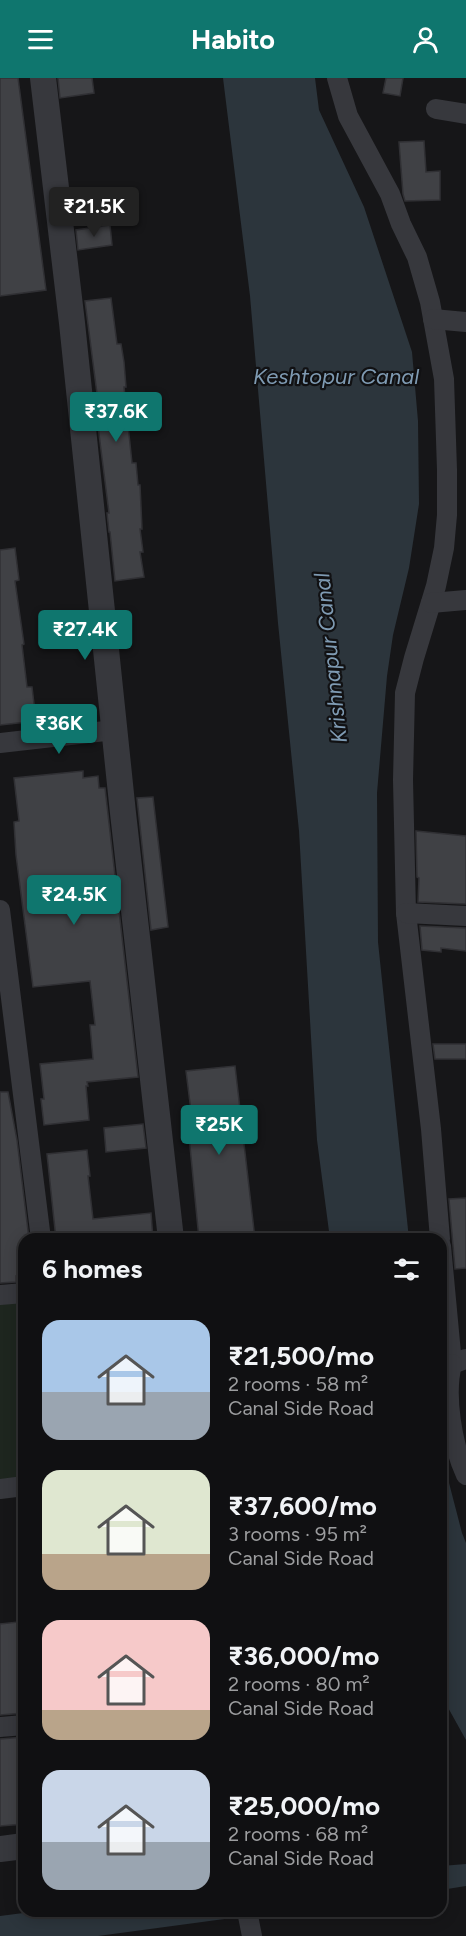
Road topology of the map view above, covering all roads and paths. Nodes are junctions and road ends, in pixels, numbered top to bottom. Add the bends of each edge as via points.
1 (44, 78) edge
2 (337, 78) edge
3 (436, 109) dead end
4 (466, 114) edge
5 (433, 319) junction
6 (466, 322) edge
7 (466, 600) edge
8 (431, 603) junction
9 (114, 730) junction
10 (0, 743) edge
11 (0, 910) edge
12 (406, 913) junction
13 (466, 916) edge
14 (41, 1233) edge
15 (170, 1233) edge
16 (440, 1233) edge
17 (447, 1284) edge
18 (18, 1294) edge
19 (0, 1295) edge
20 (459, 1361) edge
21 (466, 1475) edge
22 (18, 1487) edge
23 (0, 1489) edge
24 (18, 1726) edge
25 (0, 1727) edge
26 (18, 1847) edge
27 (0, 1849) edge

1 - 9 street
2 - 5 street via 348,116 390,194 417,257
3 - 4 street
5 - 6 street
5 - 8 street via 444,379 447,504 444,548
7 - 8 street
8 - 12 street via 405,693
9 - 10 street
9 - 15 street
11 - 14 street
12 - 13 street
12 - 16 street
17 - 20 street
18 - 19 street
20 - 21 street via 448,1392
22 - 23 street
24 - 25 street
26 - 27 street

